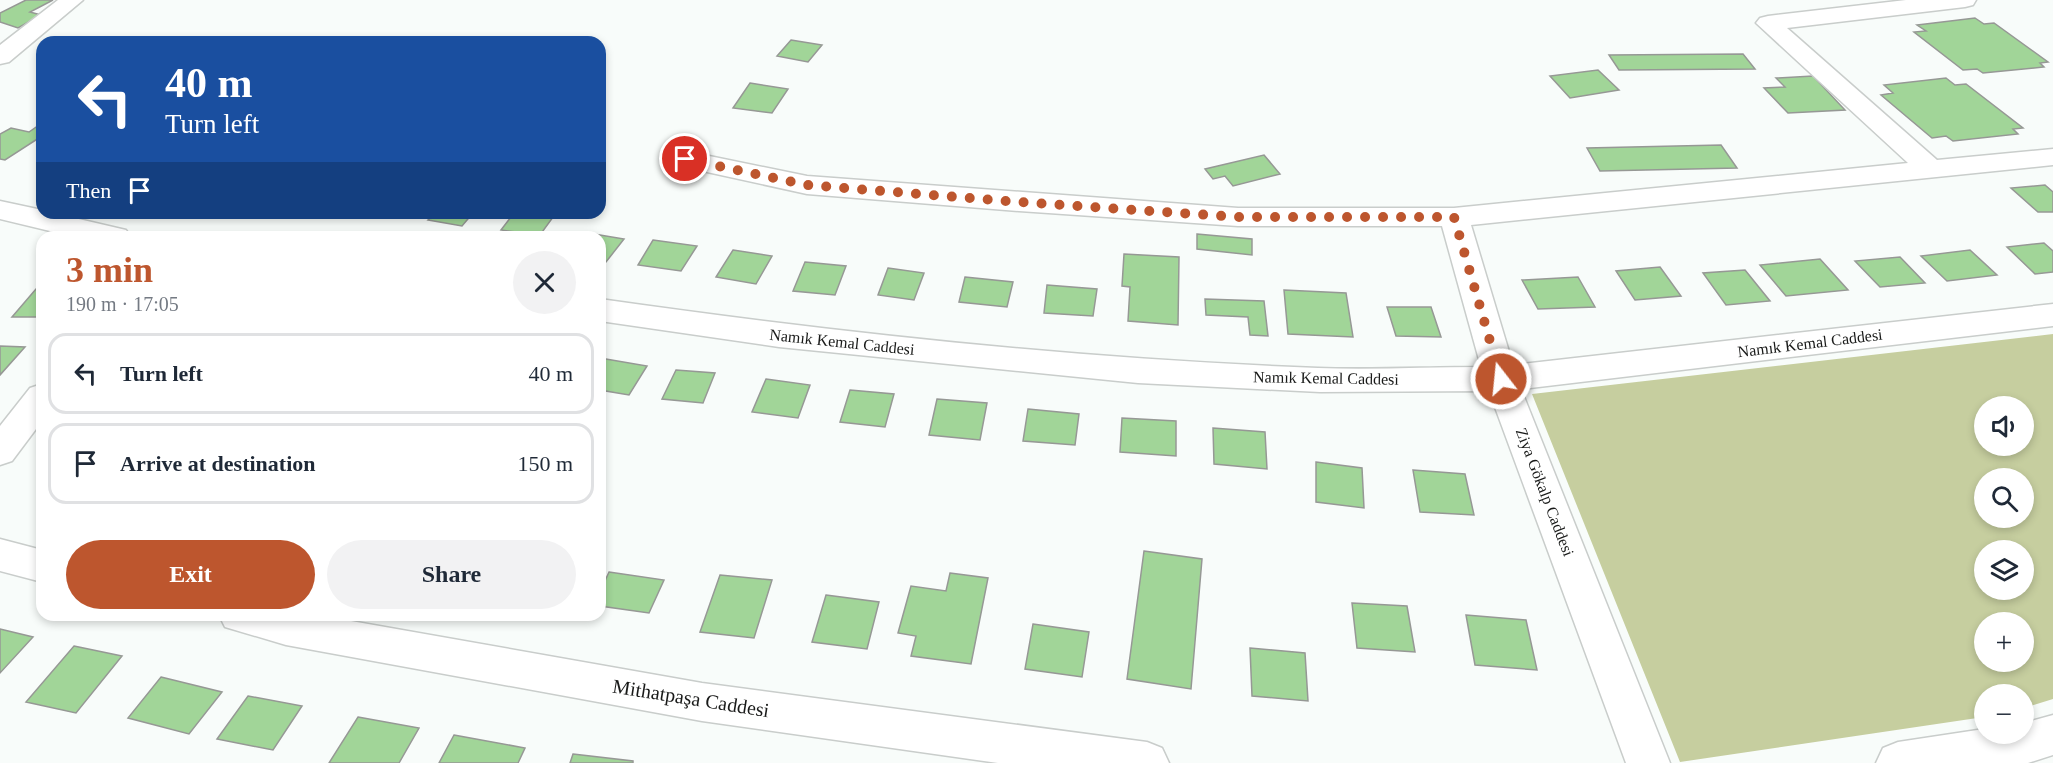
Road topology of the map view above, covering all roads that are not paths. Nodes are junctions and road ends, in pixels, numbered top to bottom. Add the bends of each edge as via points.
1 (72, 0) edge
2 (1965, 0) edge
3 (0, 57) edge
4 (2053, 157) edge
5 (685, 159) dead end
6 (1931, 169) junction
7 (0, 210) edge
8 (1454, 217) junction
9 (36, 218) edge
10 (39, 219) edge
11 (90, 231) edge
12 (606, 311) edge
13 (2053, 315) edge
14 (1501, 379) junction
15 (36, 405) edge
16 (0, 451) edge
17 (0, 555) edge
18 (36, 564) edge
19 (262, 621) edge
20 (2053, 735) edge
21 (1147, 763) edge
22 (1648, 763) edge
23 (1898, 763) edge

1 - 3 street
2 - 6 street via 1768,23
4 - 6 street
5 - 8 street via 807,185 1030,203 1238,217
6 - 8 street
7 - 9 street
8 - 14 street, Ziya Gökalp Caddesi
10 - 11 street
12 - 14 street, Namık Kemal Caddesi via 779,336 1137,371 1320,380
13 - 14 street, Namık Kemal Caddesi
14 - 22 street, Ziya Gökalp Caddesi
15 - 16 street
17 - 18 street
19 - 21 street, Mithatpaşa Caddesi via 702,702
20 - 23 street via 2023,744

